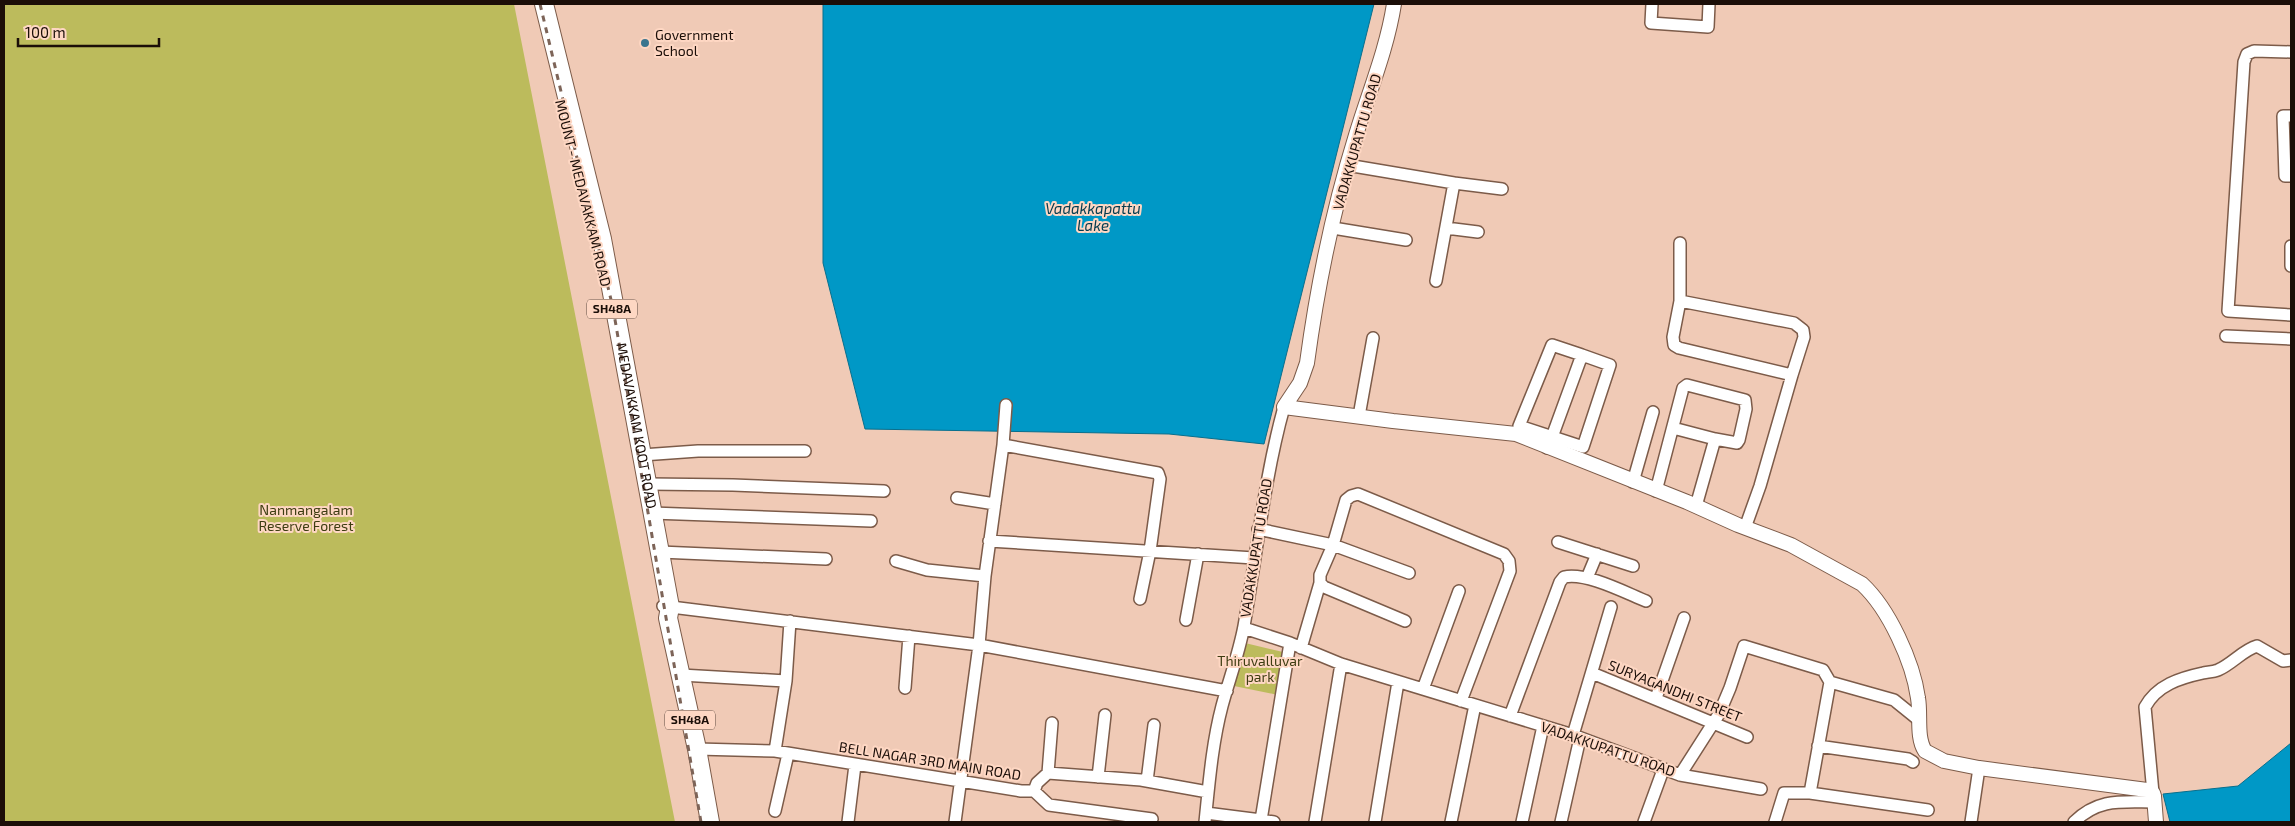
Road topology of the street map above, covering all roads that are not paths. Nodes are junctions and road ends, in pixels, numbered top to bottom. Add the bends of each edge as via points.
1 (537, 4) edge
2 (544, 4) edge
3 (1652, 4) edge
4 (1709, 4) edge
5 (1393, 10) edge
6 (2291, 52) edge
7 (2291, 116) edge
8 (1347, 165) junction
9 (2291, 176) edge
10 (1454, 183) junction
11 (1502, 189) dead end
12 (1333, 228) junction
13 (1446, 228) junction
14 (1478, 232) dead end
15 (1406, 240) dead end
16 (1680, 243) dead end
17 (2291, 246) edge
18 (2291, 266) edge
19 (1436, 281) dead end
20 (1680, 301) junction
21 (2291, 315) edge
22 (2226, 336) dead end
23 (1373, 338) dead end
24 (2291, 339) edge
25 (1582, 355) junction
26 (1792, 375) junction
27 (1006, 406) dead end
28 (1284, 407) junction
29 (1653, 412) dead end
30 (1359, 416) junction
31 (1673, 428) junction
32 (1517, 430) junction
33 (1715, 439) junction
34 (1549, 442) junction
35 (1003, 445) junction
36 (805, 451) dead end
37 (1581, 453) junction
38 (642, 456) junction
39 (1633, 482) junction
40 (648, 484) junction
41 (884, 491) dead end
42 (1656, 491) junction
43 (957, 498) dead end
44 (995, 504) junction
45 (1696, 506) junction
46 (652, 513) junction
47 (871, 521) dead end
48 (1745, 528) junction
49 (1258, 529) junction
50 (989, 541) junction
51 (1558, 542) dead end
52 (1333, 545) junction
53 (1150, 551) junction
54 (660, 552) junction
55 (1198, 554) junction
56 (1598, 554) junction
57 (1254, 558) junction
58 (826, 559) dead end
59 (896, 561) dead end
60 (1633, 566) dead end
61 (1408, 573) dead end
62 (985, 576) junction
63 (1587, 578) junction
64 (1320, 583) junction
65 (1460, 591) dead end
66 (1140, 599) dead end
67 (1646, 601) dead end
68 (1611, 607) dead end
69 (666, 610) junction
70 (1684, 618) dead end
71 (1186, 620) dead end
72 (790, 621) junction
73 (1405, 621) dead end
74 (1244, 628) junction
75 (910, 636) junction
76 (979, 645) junction
77 (1296, 645) junction
78 (2291, 660) edge
79 (1341, 664) junction
80 (1592, 673) junction
81 (681, 675) junction
82 (786, 681) junction
83 (1398, 682) junction
84 (1830, 682) junction
85 (904, 688) dead end
86 (1423, 689) junction
87 (1227, 691) junction
88 (1656, 698) junction
89 (1461, 701) junction
90 (1475, 705) junction
91 (1105, 715) dead end
92 (1510, 716) junction
93 (1920, 721) junction
94 (1714, 722) junction
95 (1052, 723) dead end
96 (1154, 725) dead end
97 (1543, 726) junction
98 (1577, 737) junction
99 (1748, 737) dead end
100 (1818, 746) junction
101 (697, 749) junction
102 (775, 751) junction
103 (788, 754) junction
104 (1913, 762) dead end
105 (855, 765) junction
106 (1979, 768) junction
107 (1663, 770) junction
108 (1048, 773) junction
109 (1680, 775) junction
110 (1098, 777) junction
111 (1147, 781) junction
112 (962, 783) junction
113 (1760, 789) dead end
114 (1034, 791) junction
115 (1208, 792) junction
116 (1810, 794) junction
117 (2154, 797) junction
118 (1928, 810) dead end
119 (775, 811) dead end
120 (1205, 818) edge
121 (1152, 819) dead end
122 (1261, 821) edge
123 (710, 822) edge
124 (848, 822) edge
125 (955, 822) edge
126 (1274, 822) edge
127 (1315, 822) edge
128 (1375, 822) edge
129 (1451, 822) edge
130 (1522, 822) edge
131 (1561, 822) edge
132 (1644, 822) edge
133 (1776, 822) edge
134 (1971, 822) edge
135 (2074, 822) edge
136 (2156, 822) edge

1 - 69 main road, MOUNT - MEDAVAKKAM ROAD / SH48A via 611,308
2 - 38 main road, MEDAVAKKAM KOOT ROAD / SH48A via 602,239
3 - 4 street via 1651,23 1708,27
5 - 8 street, VADAKKUPATTU ROAD via 1375,81
6 - 21 street via 2254,51 2247,54 2244,62 2228,312
7 - 9 street via 2284,116 2285,176
8 - 10 street
8 - 12 street, VADAKKUPATTU ROAD
10 - 11 street
10 - 13 street
12 - 15 street
12 - 28 street, VADAKKUPATTU ROAD via 1307,362 1300,383
13 - 14 street
13 - 19 street
16 - 20 street
17 - 18 street
20 - 26 street via 1674,345
20 - 26 street via 1794,323 1804,337
22 - 24 street
23 - 30 street
25 - 32 street via 1552,345
25 - 34 street
25 - 37 street via 1610,365
26 - 48 street
27 - 35 street
28 - 30 street
28 - 49 street, VADAKKUPATTU ROAD
29 - 39 street
30 - 32 street via 1393,422
31 - 33 street
31 - 33 street via 1681,391 1687,385 1745,400 1746,409 1737,443
31 - 42 street
32 - 34 street
33 - 45 street
34 - 37 street
35 - 44 street
35 - 53 street via 1158,474 1160,479
36 - 38 street via 698,451
37 - 39 street
38 - 40 main road, MEDAVAKKAM KOOT ROAD / SH48A
39 - 42 street
40 - 41 street
40 - 46 main road, MEDAVAKKAM KOOT ROAD / SH48A
42 - 45 street
43 - 44 street
44 - 50 street
45 - 48 street
46 - 47 street
46 - 54 main road, MEDAVAKKAM KOOT ROAD / SH48A
48 - 93 street via 1791,545 1851,577 1872,593 1887,615 1907,662 1918,698
49 - 52 street
49 - 57 street, VADAKKUPATTU ROAD
50 - 53 street
50 - 62 street
51 - 56 street
52 - 61 street
52 - 64 street via 1320,575
52 - 89 street via 1346,500 1358,494 1504,554 1510,571
53 - 55 street
53 - 66 street
54 - 58 street
54 - 69 main road, MEDAVAKKAM KOOT ROAD / SH48A
55 - 57 street
55 - 71 street
56 - 60 street
56 - 63 street
57 - 74 street, VADAKKUPATTU ROAD
59 - 62 street via 927,570
62 - 76 street
63 - 67 street
63 - 92 street via 1572,575 1560,582
64 - 73 street
64 - 77 street
65 - 86 street
68 - 80 street
69 - 72 street
69 - 81 main road, MEDAVAKKAM KOOT ROAD / SH48A
70 - 88 street
72 - 75 street
72 - 82 street
74 - 77 street, VADAKKUPATTU ROAD
74 - 87 street
75 - 76 street
75 - 85 street
76 - 87 street
76 - 112 street
77 - 79 street, VADAKKUPATTU ROAD
77 - 122 street
78 - 117 street via 2283,661 2257,646 2217,670 2178,679 2150,698 2145,707
79 - 83 street, VADAKKUPATTU ROAD
79 - 127 street
80 - 88 street, SURYAGANDHI STREET
80 - 98 street
81 - 82 street
81 - 101 main road, MEDAVAKKAM KOOT ROAD / SH48A
82 - 102 street
83 - 86 street, VADAKKUPATTU ROAD
83 - 128 street
84 - 93 street via 1894,700
84 - 94 street via 1823,670 1744,646
84 - 100 street
86 - 89 street, VADAKKUPATTU ROAD
87 - 115 street via 1215,739
88 - 94 street, SURYAGANDHI STREET
89 - 90 street, VADAKKUPATTU ROAD
90 - 92 street, VADAKKUPATTU ROAD
90 - 129 street
91 - 110 street
92 - 97 street, VADAKKUPATTU ROAD
93 - 106 street via 1920,738 1926,752 1944,761
94 - 99 street, SURYAGANDHI STREET
94 - 109 street
95 - 108 street
96 - 111 street
97 - 98 street, VADAKKUPATTU ROAD
97 - 130 street
98 - 107 street, VADAKKUPATTU ROAD
98 - 131 street
100 - 104 street
100 - 116 street
101 - 102 street, BELL NAGAR 3RD MAIN ROAD
101 - 123 main road, MEDAVAKKAM KOOT ROAD / SH48A
102 - 103 street, BELL NAGAR 3RD MAIN ROAD
103 - 105 street, BELL NAGAR 3RD MAIN ROAD
103 - 119 street
105 - 112 street, BELL NAGAR 3RD MAIN ROAD
105 - 124 street
106 - 117 street via 2147,790
106 - 134 street
107 - 109 street, VADAKKUPATTU ROAD
107 - 132 street
108 - 110 street
108 - 114 street, BELL NAGAR 3RD MAIN ROAD via 1037,783
109 - 113 street, VADAKKUPATTU ROAD
110 - 111 street
111 - 115 street
112 - 114 street, BELL NAGAR 3RD MAIN ROAD
112 - 125 street
114 - 121 street via 1049,805
115 - 120 street
116 - 118 street
116 - 133 street via 1784,793
117 - 135 street via 2109,802 2086,810
117 - 136 street
120 - 122 street
122 - 126 street

